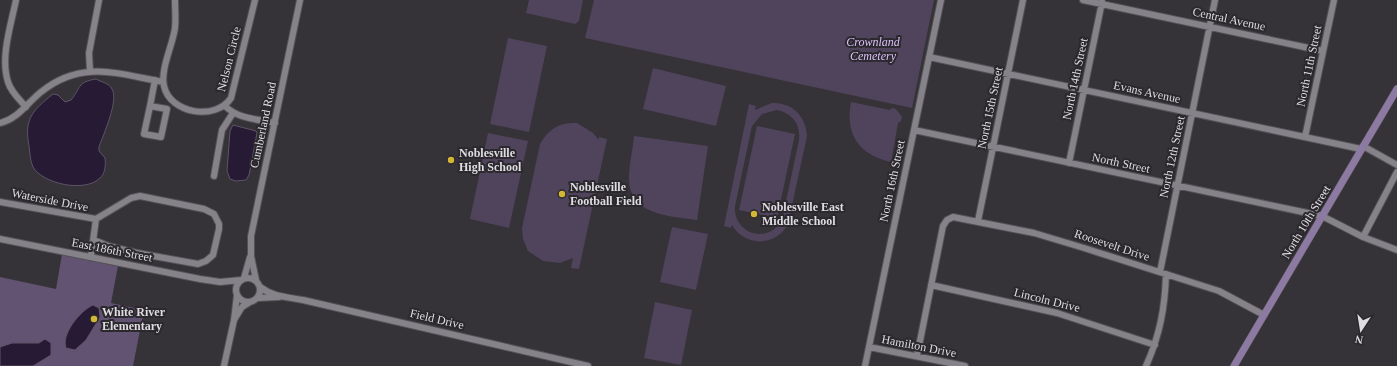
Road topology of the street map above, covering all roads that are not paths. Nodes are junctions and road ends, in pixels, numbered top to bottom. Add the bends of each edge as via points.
1 (16, 0) edge
2 (99, 0) edge
3 (175, 0) edge
4 (255, 0) edge
5 (300, 0) edge
6 (940, 0) edge
7 (1023, 0) edge
8 (1083, 0) edge
9 (1215, 0) edge
10 (1334, 0) edge
11 (1102, 2) edge
12 (1210, 27) junction
13 (1323, 51) junction
14 (929, 57) junction
15 (90, 71) junction
16 (1008, 74) junction
17 (155, 80) junction
18 (164, 82) junction
19 (1397, 89) edge
20 (1084, 90) junction
21 (150, 106) junction
22 (225, 106) junction
23 (26, 107) junction
24 (233, 113) junction
25 (1192, 113) junction
26 (0, 123) edge
27 (274, 123) junction
28 (914, 130) junction
29 (1305, 137) junction
30 (993, 147) junction
31 (1362, 148) junction
32 (1068, 163) junction
33 (1397, 165) edge
34 (1397, 172) edge
35 (214, 176) dead end
36 (1177, 186) junction
37 (0, 202) edge
38 (1322, 216) junction
39 (96, 219) junction
40 (978, 221) junction
41 (1363, 237) junction
42 (0, 239) edge
43 (94, 240) junction
44 (1397, 250) edge
45 (91, 256) junction
46 (251, 256) junction
47 (1163, 273) junction
48 (242, 279) junction
49 (256, 280) junction
50 (220, 282) junction
51 (931, 285) junction
52 (260, 286) junction
53 (236, 293) junction
54 (281, 297) junction
55 (258, 298) junction
56 (250, 302) junction
57 (1264, 315) junction
58 (234, 320) junction
59 (1155, 345) junction
60 (870, 347) junction
61 (917, 356) junction
62 (224, 366) edge
63 (588, 366) edge
64 (865, 366) edge
65 (965, 366) edge
66 (1146, 366) edge
67 (1234, 366) edge

1 - 23 street via 6,52 6,72 10,87
2 - 15 street via 89,53
3 - 18 street via 175,27
4 - 22 street, Nelson Circle via 233,93
5 - 27 street, Cumberland Road
6 - 14 street, North 16th Street
7 - 16 street, North 15th Street
8 - 11 street, Central Avenue
9 - 12 street, North 12th Street
10 - 13 street, North 11th Street
11 - 12 street, Central Avenue
11 - 20 street, North 14th Street
12 - 13 street, Central Avenue
12 - 25 street, North 12th Street
13 - 29 street, North 11th Street
14 - 16 street, Evans Avenue
14 - 28 street, North 16th Street
15 - 17 street via 120,72
15 - 23 street via 68,76 51,84
16 - 20 street, Evans Avenue
16 - 30 street, North 15th Street
17 - 18 street
17 - 21 street
18 - 22 street, Nelson Circle via 170,98 184,108 209,111
19 - 31 main road, North 10th Street
20 - 25 street, Evans Avenue
20 - 32 street, North 14th Street
21 - 21 street via 167,109 160,137 144,134
22 - 24 street
23 - 26 street via 11,119
24 - 27 street
24 - 35 street via 222,130
25 - 29 street, Evans Avenue
25 - 36 street, North 12th Street
27 - 46 street, Cumberland Road via 251,236
28 - 30 street, North Street
28 - 60 street, North 16th Street
29 - 31 street, Evans Avenue
30 - 32 street, North Street
30 - 40 street, North 15th Street
31 - 33 street, Evans Avenue
31 - 38 main road, North 10th Street
32 - 36 street, North Street
34 - 41 street
36 - 38 street, North Street
36 - 47 street, North 12th Street
37 - 39 street, Waterside Drive
38 - 41 street, North Street
38 - 57 main road, North 10th Street
39 - 43 street
39 - 43 street via 130,198 140,196 210,211 219,228 213,255 198,264 129,251
40 - 47 street, Roosevelt Drive via 1034,233
40 - 51 street, Roosevelt Drive via 955,217 947,220 943,226
41 - 44 street, North Street
42 - 45 street, East 186th Street
43 - 45 street
45 - 50 street, East 186th Street
46 - 48 street, Cumberland Road
46 - 49 street, Cumberland Road
47 - 57 street, Roosevelt Drive via 1219,291
47 - 59 street, North 12th Street via 1162,320
48 - 49 street
48 - 50 street, East 186th Street
48 - 53 street
49 - 52 street
50 - 53 street, East 186th Street
51 - 59 street, Lincoln Drive via 1057,313
51 - 61 street
52 - 54 street
52 - 55 street
53 - 56 street via 242,301
53 - 58 street
54 - 55 street
54 - 63 street, Field Drive via 318,303
55 - 56 street
56 - 58 street via 242,307
57 - 67 main road, North 10th Street
58 - 62 street
59 - 66 street, North 12th Street
60 - 61 street, Hamilton Drive
60 - 64 street, North 16th Street
61 - 65 street, Hamilton Drive

